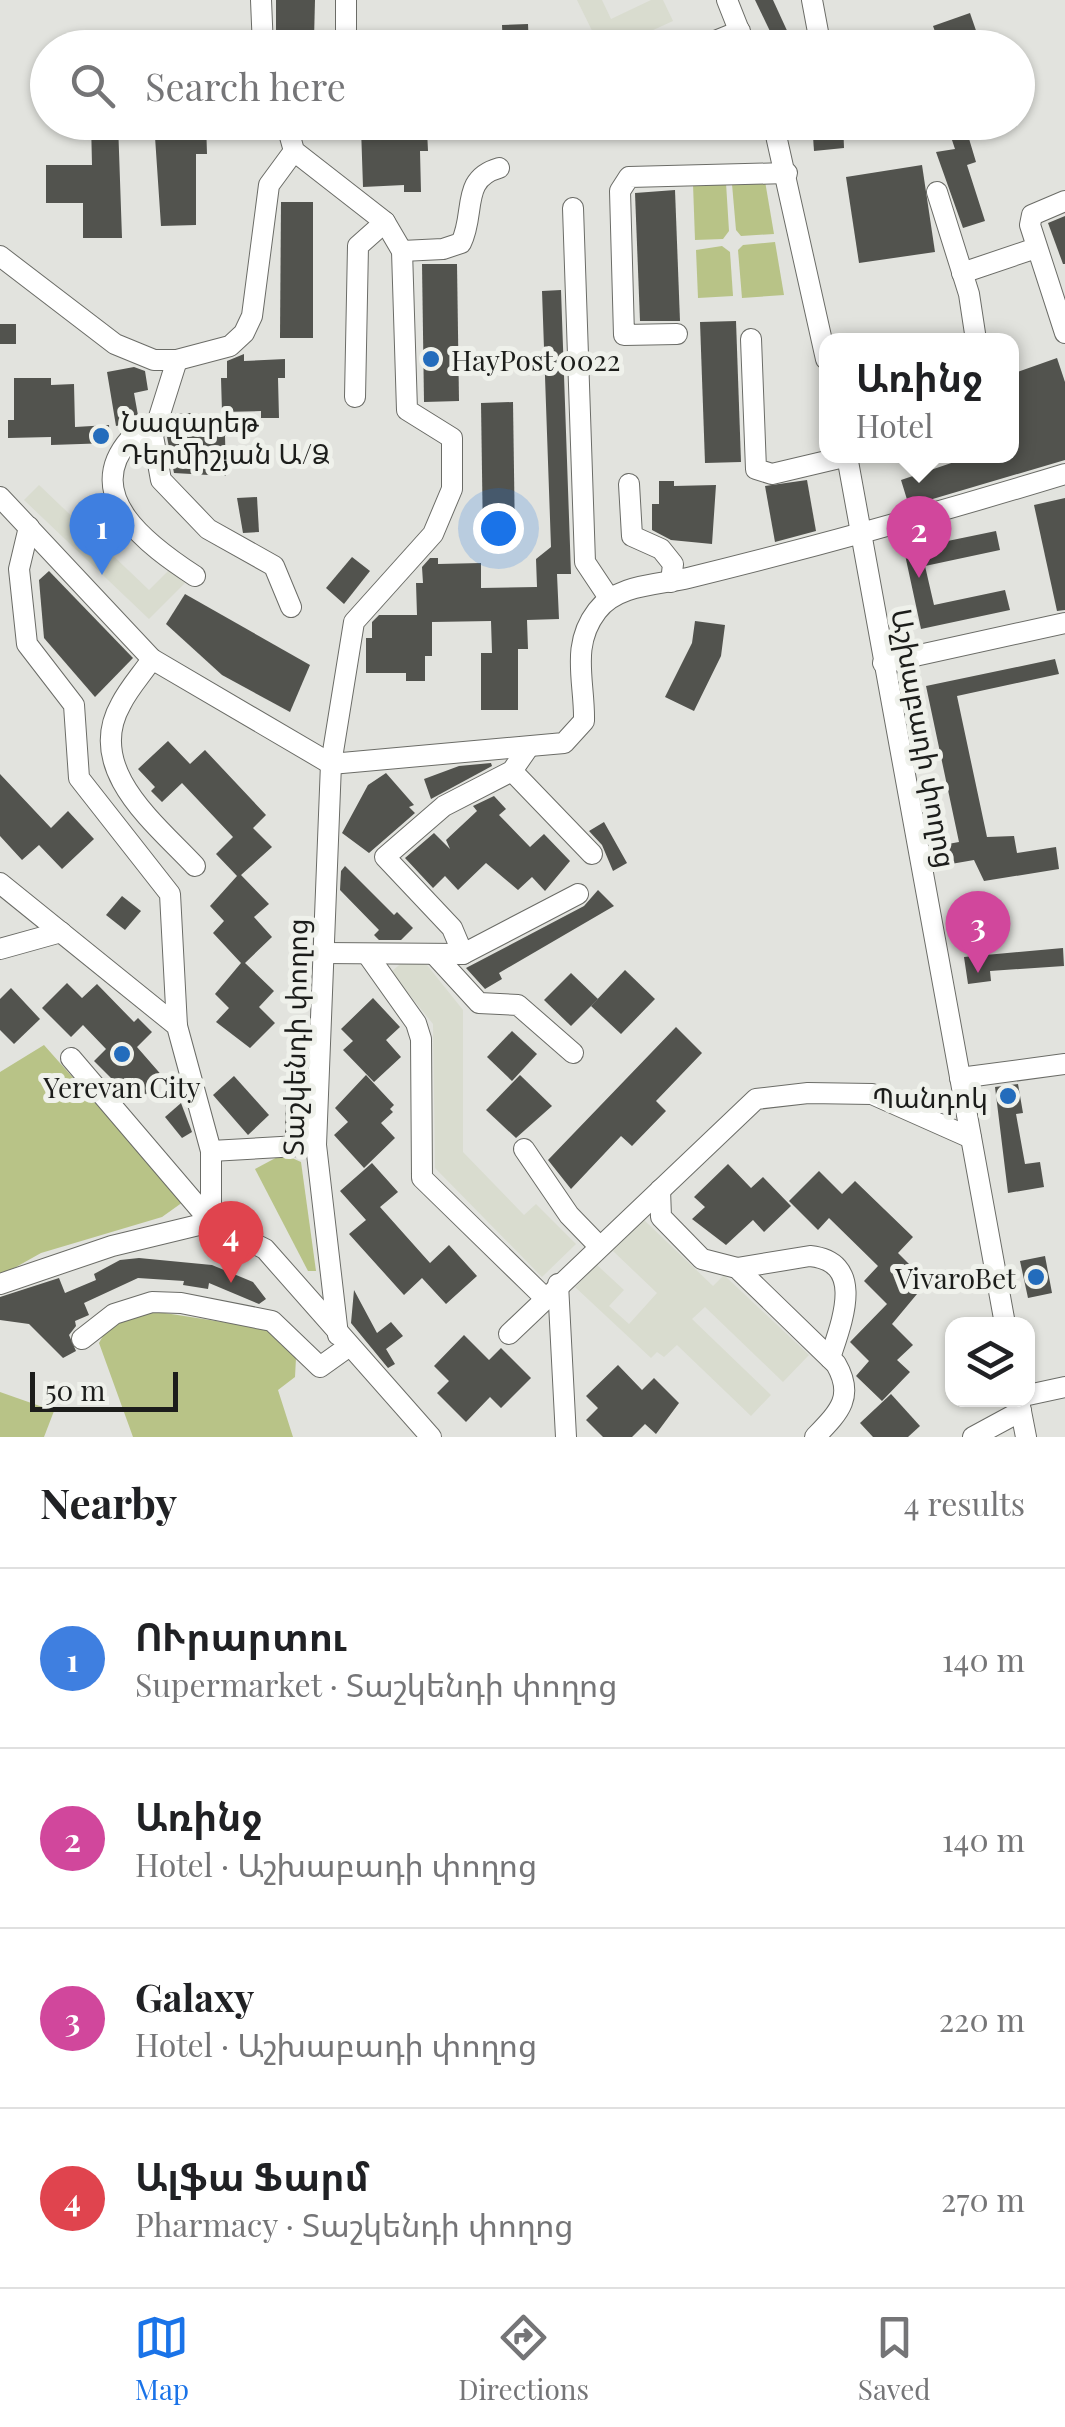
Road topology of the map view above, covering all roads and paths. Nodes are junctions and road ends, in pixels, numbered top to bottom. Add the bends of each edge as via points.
1 (261, 0) edge
2 (346, 0) edge
3 (727, 0) edge
4 (812, 0) edge
5 (262, 30) edge
6 (346, 30) edge
7 (739, 30) edge
8 (817, 30) edge
9 (291, 140) edge
10 (780, 140) edge
11 (294, 151) junction
12 (498, 168) dead end
13 (787, 173) junction
14 (937, 192) dead end
15 (1065, 200) edge
16 (573, 208) dead end
17 (385, 222) junction
18 (1036, 248) junction
19 (402, 251) junction
20 (0, 256) edge
21 (962, 273) junction
22 (821, 333) edge
23 (975, 333) edge
24 (1065, 333) edge
25 (677, 334) dead end
26 (751, 339) dead end
27 (177, 360) junction
28 (356, 397) dead end
29 (153, 436) junction
30 (819, 463) edge
31 (849, 463) edge
32 (1065, 474) edge
33 (629, 484) dead end
34 (0, 498) edge
35 (29, 527) junction
36 (864, 534) junction
37 (195, 576) dead end
38 (671, 582) junction
39 (609, 598) junction
40 (291, 607) dead end
41 (1065, 622) edge
42 (152, 660) junction
43 (883, 663) junction
44 (528, 748) junction
45 (331, 764) junction
46 (512, 771) junction
47 (592, 854) dead end
48 (195, 866) dead end
49 (0, 883) edge
50 (578, 894) dead end
51 (61, 932) junction
52 (0, 949) edge
53 (322, 952) junction
54 (368, 954) junction
55 (434, 954) junction
56 (464, 954) junction
57 (177, 1026) junction
58 (573, 1054) dead end
59 (71, 1058) dead end
60 (1065, 1064) edge
61 (960, 1078) junction
62 (971, 1138) junction
63 (316, 1145) junction
64 (524, 1149) dead end
65 (211, 1152) junction
66 (660, 1190) junction
67 (211, 1222) junction
68 (599, 1246) junction
69 (737, 1268) junction
70 (0, 1284) edge
71 (551, 1290) junction
72 (1004, 1317) edge
73 (508, 1334) dead end
74 (82, 1339) dead end
75 (343, 1341) junction
76 (830, 1358) junction
77 (1065, 1387) edge
78 (1035, 1398) edge
79 (1016, 1407) edge
80 (1023, 1407) edge
81 (431, 1437) edge
82 (566, 1437) edge
83 (815, 1437) edge
84 (973, 1437) edge
85 (1026, 1437) edge

1 - 5 street
2 - 6 street
3 - 7 street
4 - 8 street
9 - 11 street
10 - 13 street
11 - 17 street, Տաշկենդի փողոց
11 - 27 street via 269,185 252,316 244,333 230,346
12 - 19 street via 472,185 470,225 461,243
13 - 22 street
13 - 25 street via 629,176 620,191 624,335
14 - 21 street
15 - 18 street via 1032,215
16 - 39 street via 586,562
17 - 19 street, Տաշկենդի փողոց
17 - 28 street via 358,246
18 - 21 street
18 - 24 street
19 - 45 street, Տաշկենդի փողոց via 407,410 452,438 452,489 433,534 354,622
20 - 27 street via 133,354
21 - 23 street
26 - 30 street via 756,469 772,474
27 - 29 street
29 - 37 street via 130,438 120,450 112,489 144,538
29 - 40 street via 161,480 208,529 274,566
31 - 36 street, Աշխաբադի փողոց
32 - 36 street
33 - 38 street via 632,536 661,549 673,564
34 - 35 street
35 - 42 street
35 - 57 street via 20,569 27,644 74,705 79,778 170,894
36 - 38 street
36 - 43 street, Աշխաբադի փողոց
38 - 39 street
39 - 44 street via 580,646 584,721 564,744
41 - 43 street
42 - 45 street
42 - 48 street via 118,707 116,776
43 - 61 street, Աշխաբադի փողոց
44 - 45 street
44 - 46 street
45 - 53 street, Տաշկենդի փողոց
46 - 47 street
46 - 56 street via 444,806 384,857 452,928
49 - 51 street
50 - 56 street
51 - 52 street
51 - 57 street
53 - 54 street
53 - 63 street, Տաշկենդի փողոց
54 - 55 street
54 - 71 street via 421,1038 422,1178
55 - 56 street
55 - 58 street via 480,1003 518,1005
57 - 65 street
59 - 67 street
60 - 61 street
61 - 62 street, Աշխաբադի փողոց
62 - 66 street via 872,1094 756,1099
62 - 72 street, Աշխաբադի փողոց
63 - 65 street
63 - 75 street, Տաշկենդի փողոց
64 - 68 street
65 - 67 street
66 - 68 street
66 - 69 street via 661,1217 702,1260
67 - 70 street
67 - 75 street via 265,1250
68 - 71 street
69 - 76 street
69 - 76 street via 810,1256 841,1272 847,1295
71 - 73 street
71 - 82 street
74 - 75 street via 114,1314 152,1302 272,1321 320,1367
75 - 81 street
76 - 83 street via 847,1383 844,1405
77 - 78 street
79 - 84 street
80 - 85 street

